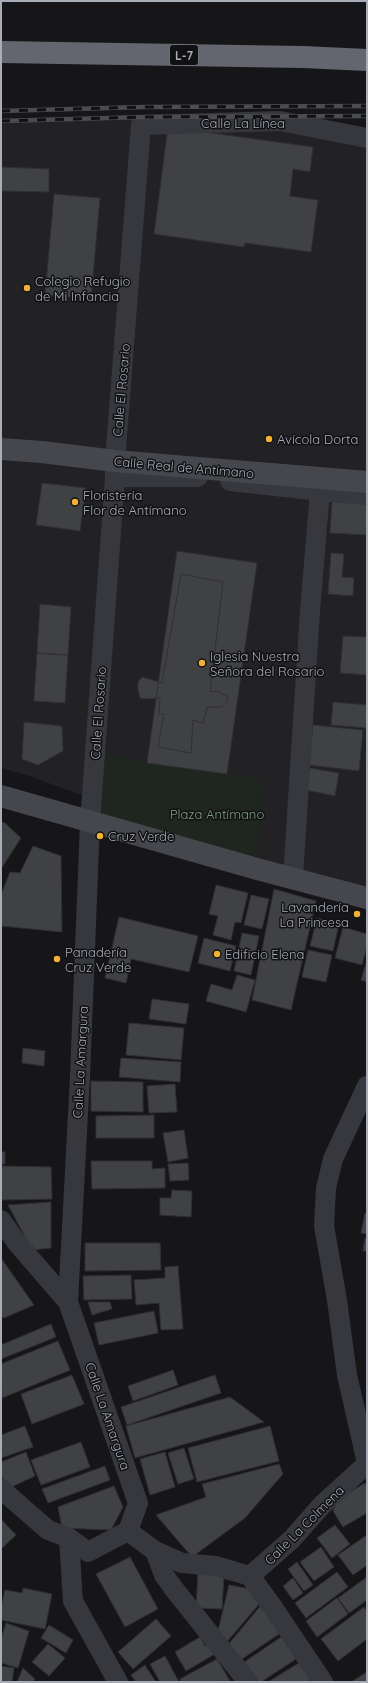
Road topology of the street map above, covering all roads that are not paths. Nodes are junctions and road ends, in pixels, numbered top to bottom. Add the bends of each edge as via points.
1 (1, 52) edge
2 (367, 60) edge
3 (141, 125) joint
4 (367, 138) edge
5 (1, 449) edge
6 (115, 469) junction
7 (367, 482) edge
8 (320, 491) junction
9 (367, 494) edge
10 (1, 796) edge
11 (90, 822) junction
12 (293, 878) junction
13 (367, 898) edge
14 (367, 1086) edge
15 (1, 1220) edge
16 (68, 1302) junction
17 (367, 1463) edge
18 (1, 1489) edge
19 (128, 1530) junction
20 (69, 1538) junction
21 (155, 1551) junction
22 (250, 1576) junction
23 (118, 1682) edge
24 (248, 1682) edge
25 (323, 1682) edge

1 - 2 highway, L-7
3 - 4 street, Calle La Línea via 280,121
3 - 6 street, Calle El Rosario
5 - 6 street, Calle Real de Antímano via 42,452
6 - 7 street, Calle Real de Antímano
6 - 8 street
6 - 11 street, Calle El Rosario
8 - 9 street
8 - 12 street
10 - 11 street
11 - 12 street
11 - 16 street, Calle La Amargura
12 - 13 street
14 - 17 street via 333,1159 326,1188 324,1226 347,1375
15 - 16 street, Calle La Amargura via 17,1243
16 - 19 street, Calle La Amargura via 138,1503
17 - 22 street, Calle La Colmena via 322,1505 292,1540
18 - 20 street via 48,1530
19 - 20 street via 88,1552
19 - 21 street
20 - 23 street via 73,1601
21 - 22 street via 182,1563 216,1566
21 - 24 street via 164,1574 174,1589
22 - 25 street

